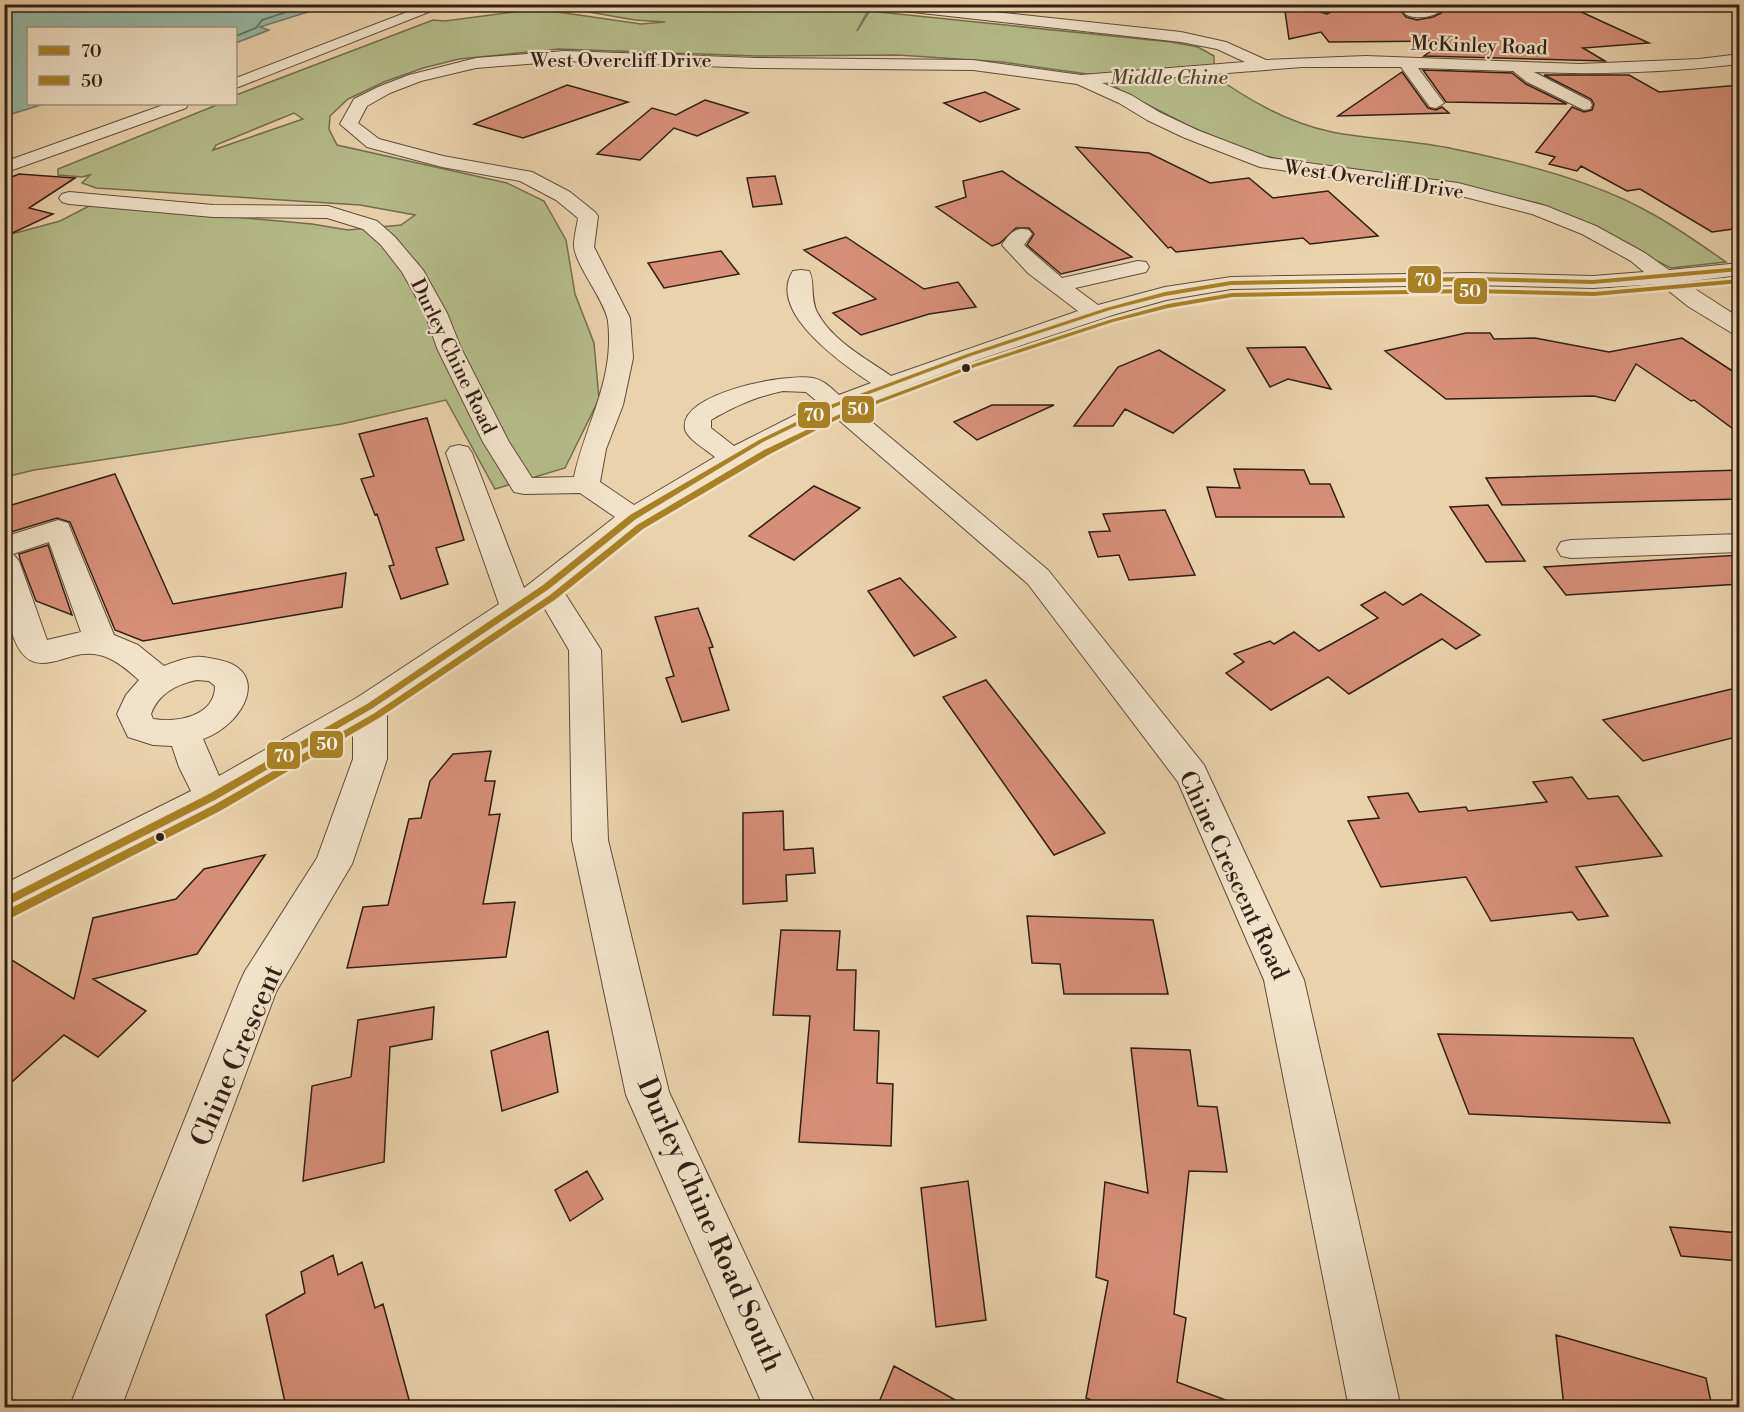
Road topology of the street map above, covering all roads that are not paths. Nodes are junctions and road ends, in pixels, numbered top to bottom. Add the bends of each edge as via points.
1 (442, 4) edge
2 (877, 4) edge
3 (1197, 4) edge
4 (1222, 4) edge
5 (1429, 4) edge
6 (1014, 11) edge
7 (1412, 13) dead end
8 (1740, 58) edge
9 (1287, 63) junction
10 (1406, 63) junction
11 (1264, 65) junction
12 (1518, 68) junction
13 (1217, 69) joint
14 (1305, 79) dead end
15 (1081, 80) junction
16 (237, 83) edge
17 (1436, 103) dead end
18 (177, 105) edge
19 (1584, 105) dead end
20 (4, 168) edge
21 (69, 198) dead end
22 (1022, 234) dead end
23 (1138, 267) dead end
24 (1740, 269) edge
25 (801, 276) dead end
26 (1666, 277) junction
27 (1058, 285) junction
28 (1094, 313) junction
29 (1740, 328) edge
30 (889, 385) junction
31 (835, 405) junction
32 (459, 453) dead end
33 (732, 458) junction
34 (586, 485) junction
35 (633, 517) junction
36 (1740, 543) edge
37 (4, 547) edge
38 (1571, 549) dead end
39 (4, 561) edge
40 (531, 597) junction
41 (101, 643) junction
42 (160, 681) junction
43 (370, 706) junction
44 (184, 733) junction
45 (212, 797) junction
46 (4, 903) edge
47 (95, 1407) edge
48 (791, 1407) edge
49 (1375, 1407) edge

1 - 16 street
2 - 6 street
3 - 4 street
5 - 7 street via 1433,11
6 - 11 street via 1221,45
8 - 12 street, McKinley Road via 1699,64
9 - 10 street, McKinley Road
9 - 11 street, McKinley Road
9 - 14 street
10 - 12 street, McKinley Road
10 - 17 street
11 - 13 street, McKinley Road
12 - 19 street
13 - 15 street, West Overcliff Drive
15 - 26 street, West Overcliff Drive via 1191,135 1267,163 1458,189 1539,210 1589,230
15 - 34 street, West Overcliff Drive via 973,65 565,56 476,63 443,70 384,90 360,103 349,124 374,142 442,161 525,176 563,196 588,216 584,247 619,318 621,358
18 - 20 street
21 - 34 street, Durley Chine Road via 213,212 328,212 370,225 412,270 480,411 524,486
22 - 27 street via 1012,245
23 - 27 street
24 - 26 street
25 - 30 street via 801,300 809,318 826,338
26 - 28 street via 1593,282 1470,279 1231,283 1165,294
26 - 29 street, West Overcliff Drive
27 - 28 street
28 - 30 street
30 - 31 street
31 - 33 street
31 - 33 street, Chine Crescent Road via 813,385 794,381 725,400 698,417 698,430
31 - 49 street, Chine Crescent Road via 1038,577 1192,775 1284,980
32 - 40 street, Durley Chine Road South
33 - 35 street
34 - 35 street
35 - 40 street
36 - 38 street
37 - 41 street via 58,529
39 - 41 street via 30,642 39,652 54,652 85,642
40 - 43 street
40 - 48 street, Durley Chine Road South via 585,650 590,840 648,1095
41 - 42 street via 138,660
42 - 44 street via 142,696 134,714 136,722 140,728 159,735
42 - 44 street via 184,671 208,668 231,681 231,696 219,714
43 - 45 street
43 - 47 street, Chine Crescent via 370,759 333,864 260,984
44 - 45 street
45 - 46 street

